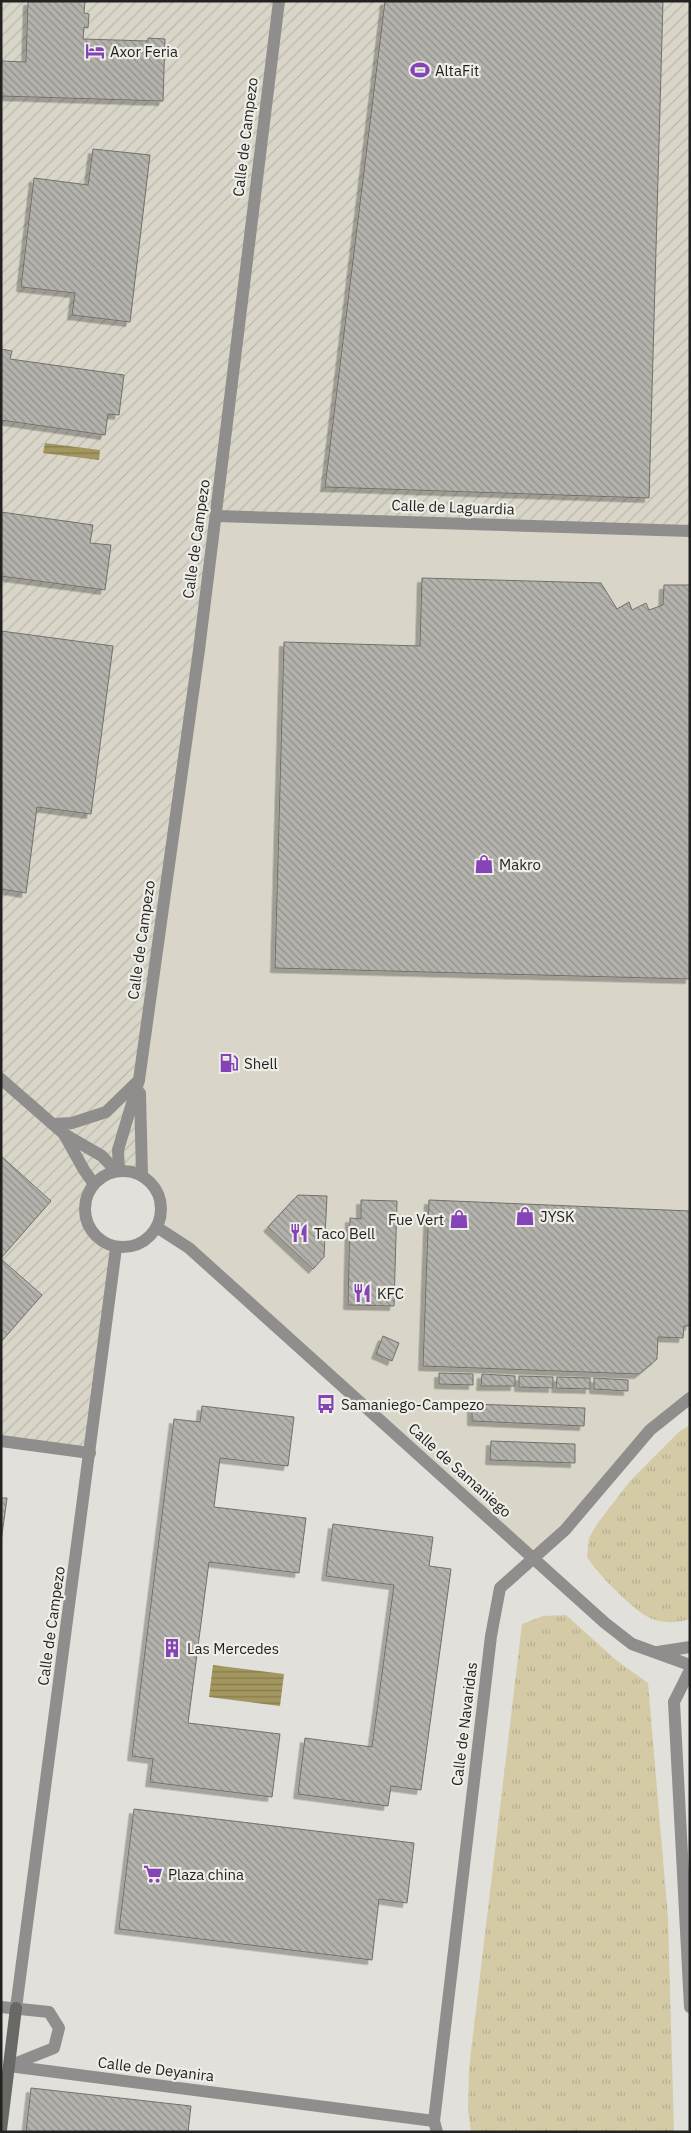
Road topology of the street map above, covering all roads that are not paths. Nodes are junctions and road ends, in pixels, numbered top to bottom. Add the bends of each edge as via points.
1 (278, 1) edge
2 (216, 516) junction
3 (690, 531) edge
4 (1, 1079) edge
5 (139, 1080) junction
6 (53, 1124) junction
7 (64, 1134) junction
8 (118, 1171) junction
9 (142, 1176) junction
10 (94, 1184) junction
11 (158, 1228) junction
12 (116, 1248) junction
13 (690, 1398) edge
14 (1, 1441) edge
15 (90, 1453) junction
16 (532, 1559) junction
17 (690, 1647) edge
18 (653, 1652) junction
19 (690, 1665) edge
20 (690, 1670) edge
21 (1, 2007) edge
22 (690, 2007) edge
23 (16, 2008) junction
24 (9, 2066) junction
25 (436, 2126) edge
26 (1, 2130) edge

1 - 2 street, Calle de Campezo
2 - 3 street, Calle de Laguardia
2 - 5 street, Calle de Campezo
4 - 6 street
5 - 6 street via 106,1112 72,1123
5 - 8 street, Calle de Campezo via 118,1150
5 - 9 street, Calle de Campezo
6 - 7 street
7 - 8 street via 102,1156
7 - 10 street
8 - 9 street via 131,1171
8 - 10 street
9 - 11 street via 151,1182 160,1196 162,1210
10 - 12 street via 87,1195 85,1213 89,1227 104,1243
11 - 12 street via 137,1246
11 - 16 street, Calle de Samaniego via 196,1254
12 - 15 street, Calle de Campezo
13 - 16 street, Calle de Navaridas via 650,1430 565,1530
14 - 15 street
15 - 23 street, Calle de Campezo
16 - 18 street, Calle de Samaniego via 632,1644
16 - 25 street, Calle de Navaridas via 500,1588 491,1636
17 - 18 street
18 - 19 street, Calle de Samaniego
20 - 22 street via 674,1702
21 - 23 street
23 - 24 main road
23 - 24 street via 49,2012 59,2028 54,2048
24 - 25 street, Calle de Deyanira
24 - 26 main road

